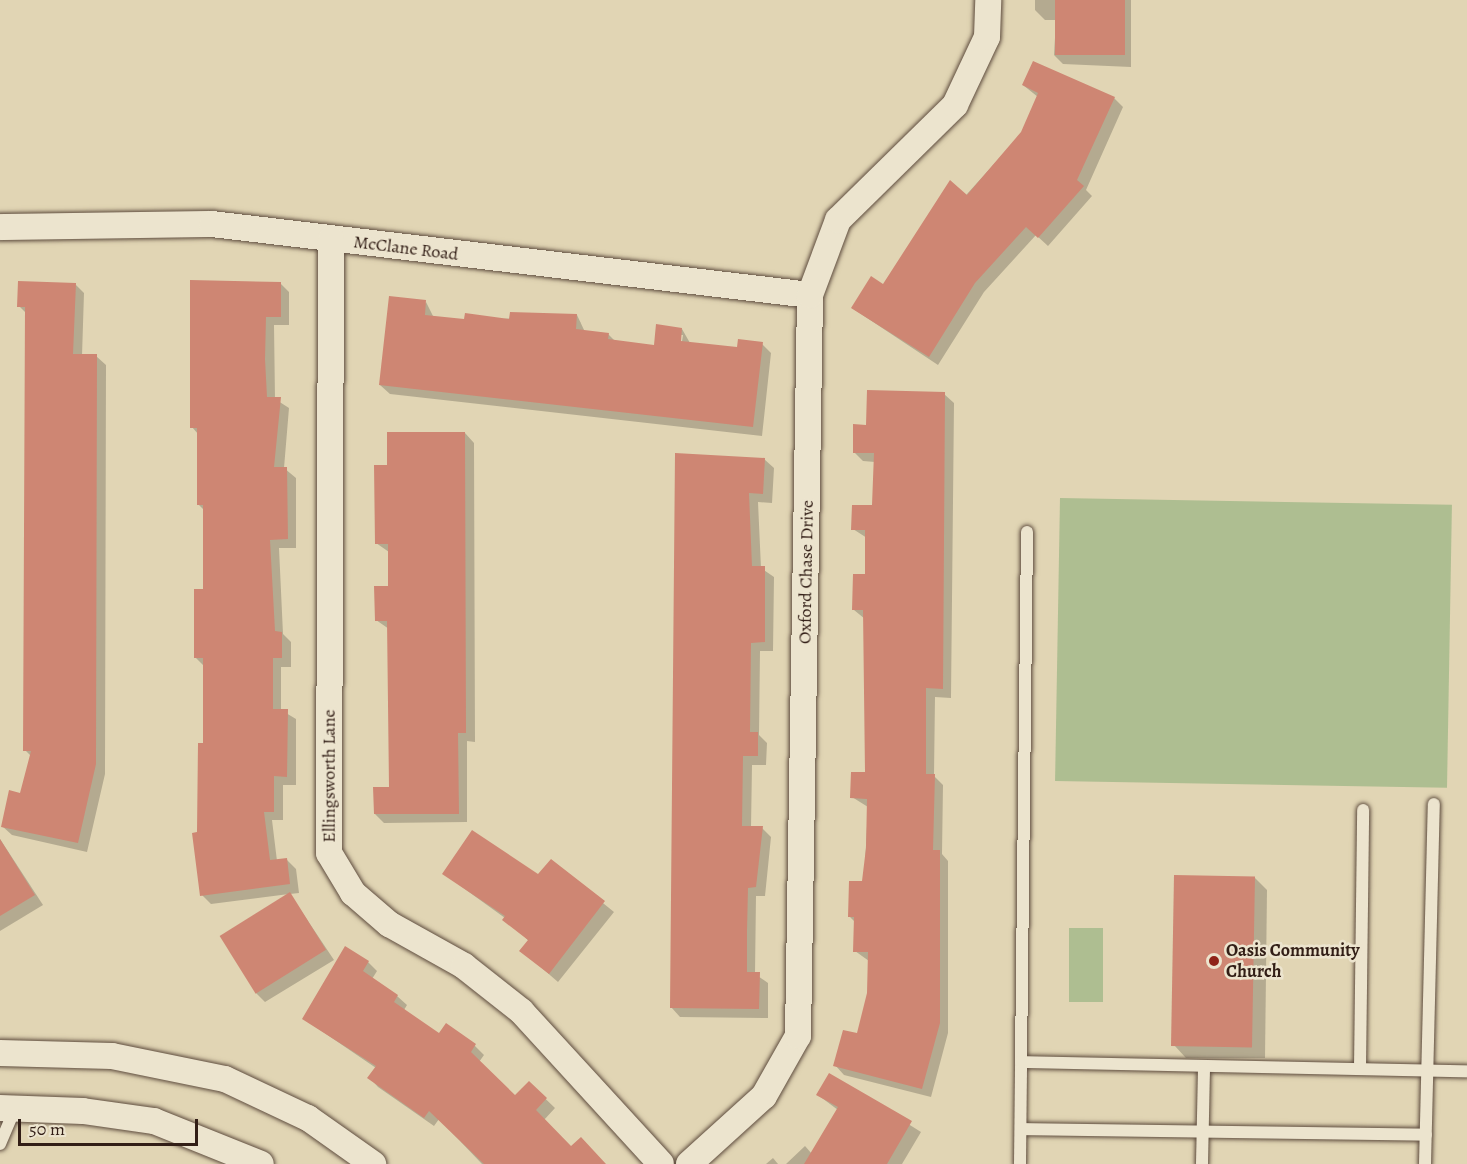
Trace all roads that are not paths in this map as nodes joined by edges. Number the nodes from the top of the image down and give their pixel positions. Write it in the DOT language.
graph roads {
  1 [pos="988,0"];
  2 [pos="0,227"];
  3 [pos="331,239"];
  4 [pos="810,295"];
  5 [pos="1028,532"];
  6 [pos="1434,804"];
  7 [pos="1363,810"];
  8 [pos="0,1053"];
  9 [pos="1021,1062"];
  10 [pos="1203,1066"];
  11 [pos="1360,1069"];
  12 [pos="1429,1070"];
  13 [pos="1467,1071"];
  14 [pos="7,1108"];
  15 [pos="1021,1129"];
  16 [pos="1203,1132"];
  17 [pos="1426,1135"];
  18 [pos="0,1144"];
  19 [pos="261,1164"];
  20 [pos="373,1164"];
  21 [pos="661,1164"];
  22 [pos="689,1164"];
  23 [pos="1020,1164"];
  24 [pos="1202,1164"];
  25 [pos="1425,1164"];
  1 -- 4 [label="street, Oxford Chase Drive"];
  2 -- 3 [label="street, McClane Road"];
  3 -- 4 [label="street, McClane Road"];
  3 -- 21 [label="street, Ellingsworth Lane"];
  4 -- 22 [label="street, Oxford Chase Drive"];
  5 -- 9 [label="lane"];
  6 -- 12 [label="lane"];
  7 -- 11 [label="lane"];
  8 -- 20 [label="street"];
  9 -- 10 [label="lane"];
  9 -- 15 [label="lane"];
  10 -- 11 [label="lane"];
  10 -- 16 [label="lane"];
  11 -- 12 [label="lane"];
  12 -- 13 [label="lane"];
  12 -- 17 [label="lane"];
  14 -- 18 [label="lane"];
  14 -- 19 [label="street"];
  15 -- 16 [label="lane"];
  15 -- 23 [label="lane"];
  16 -- 17 [label="lane"];
  16 -- 24 [label="lane"];
  17 -- 25 [label="lane"];
}
